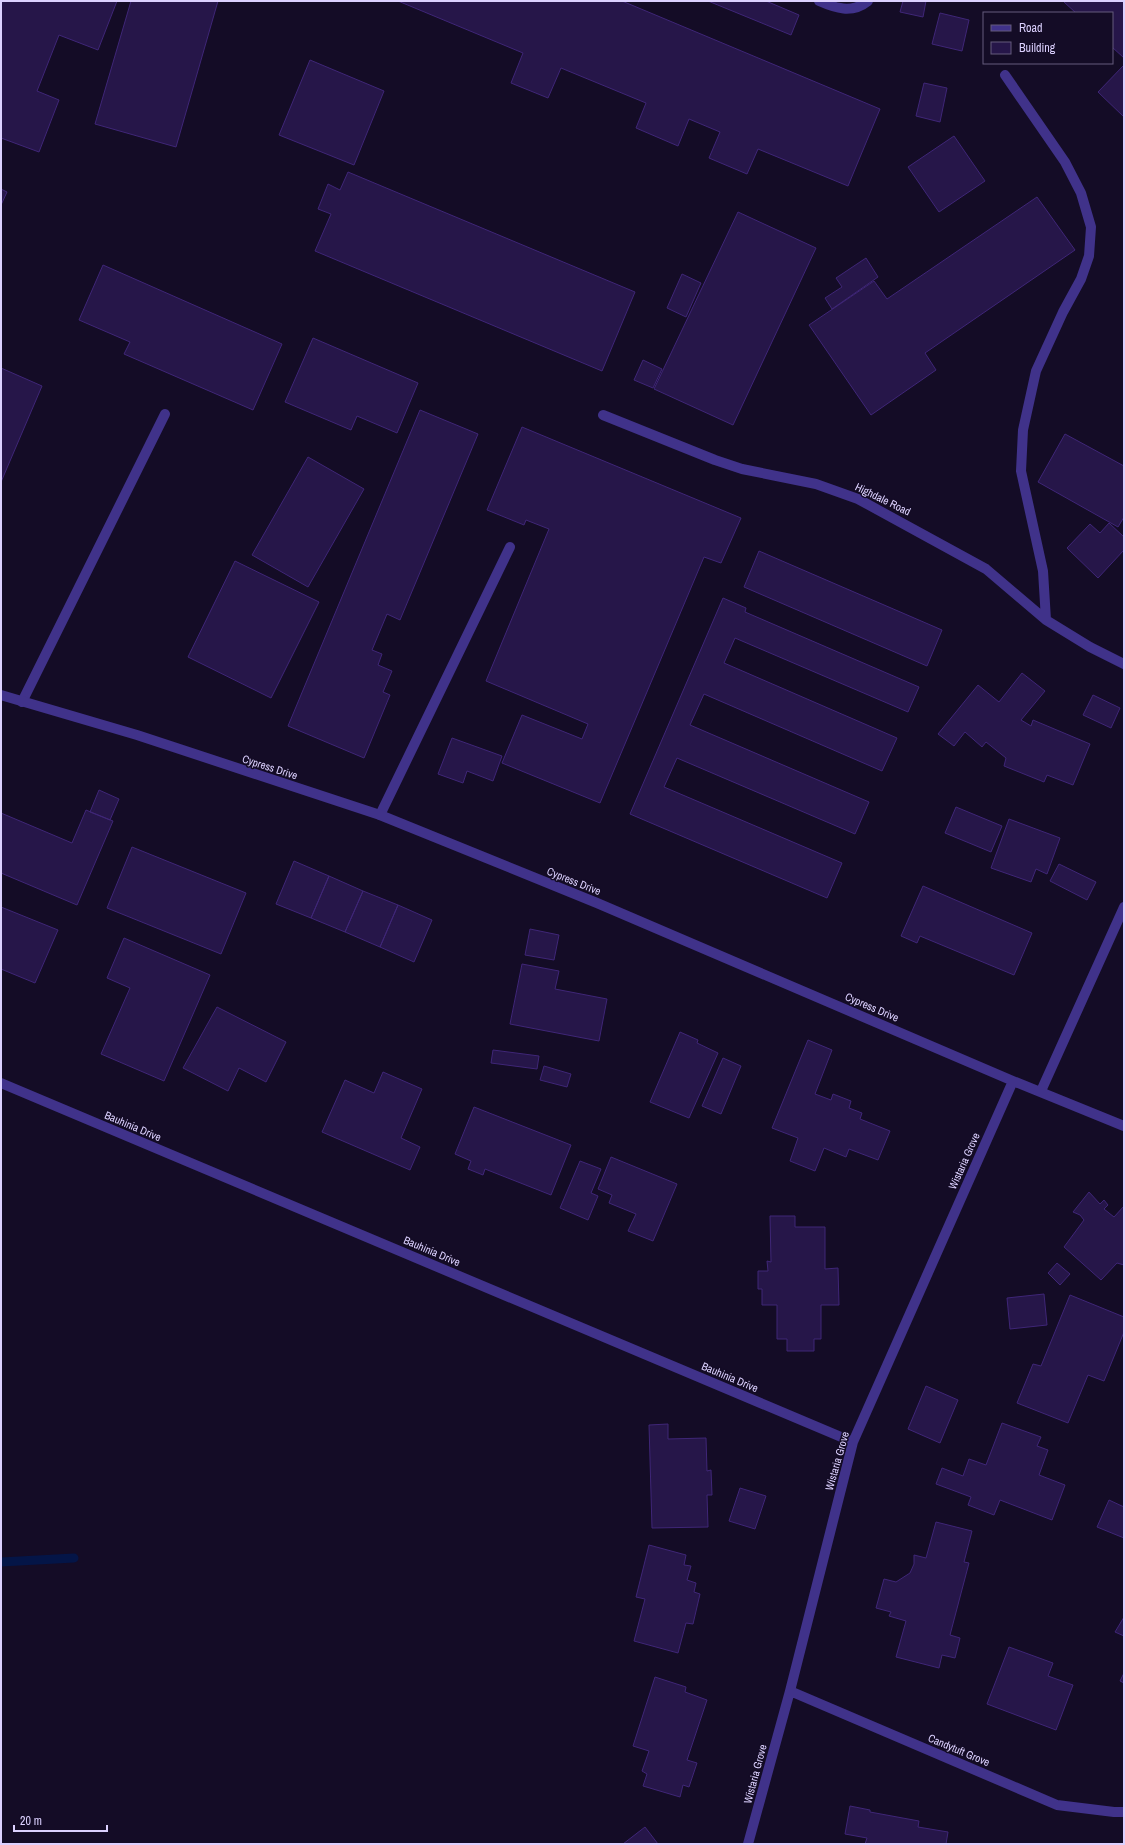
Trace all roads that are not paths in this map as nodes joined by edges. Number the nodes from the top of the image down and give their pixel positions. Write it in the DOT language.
graph roads {
  1 [pos="819,1"];
  2 [pos="868,1"];
  3 [pos="1004,75"];
  4 [pos="165,414"];
  5 [pos="603,415"];
  6 [pos="510,547"];
  7 [pos="1046,620"];
  8 [pos="1124,664"];
  9 [pos="1,695"];
  10 [pos="22,702"];
  11 [pos="380,815"];
  12 [pos="1124,907"];
  13 [pos="1013,1081"];
  14 [pos="1,1083"];
  15 [pos="1041,1091"];
  16 [pos="1124,1126"];
  17 [pos="853,1442"];
  18 [pos="790,1691"];
  19 [pos="1124,1812"];
  20 [pos="748,1844"];
  1 -- 2 [label="street"];
  3 -- 7 [label="street"];
  4 -- 10 [label="street"];
  5 -- 7 [label="street, Highdale Road"];
  6 -- 11 [label="street"];
  7 -- 8 [label="street, Highdale Road"];
  9 -- 10 [label="street, Cypress Drive"];
  10 -- 11 [label="street, Cypress Drive"];
  11 -- 13 [label="street, Cypress Drive"];
  12 -- 15 [label="street"];
  13 -- 15 [label="street, Cypress Drive"];
  13 -- 17 [label="street, Wistaria Grove"];
  14 -- 17 [label="street, Bauhinia Drive"];
  15 -- 16 [label="street, Cypress Drive"];
  17 -- 18 [label="street, Wistaria Grove"];
  18 -- 19 [label="street, Candytuft Grove"];
  18 -- 20 [label="street, Wistaria Grove"];
}
